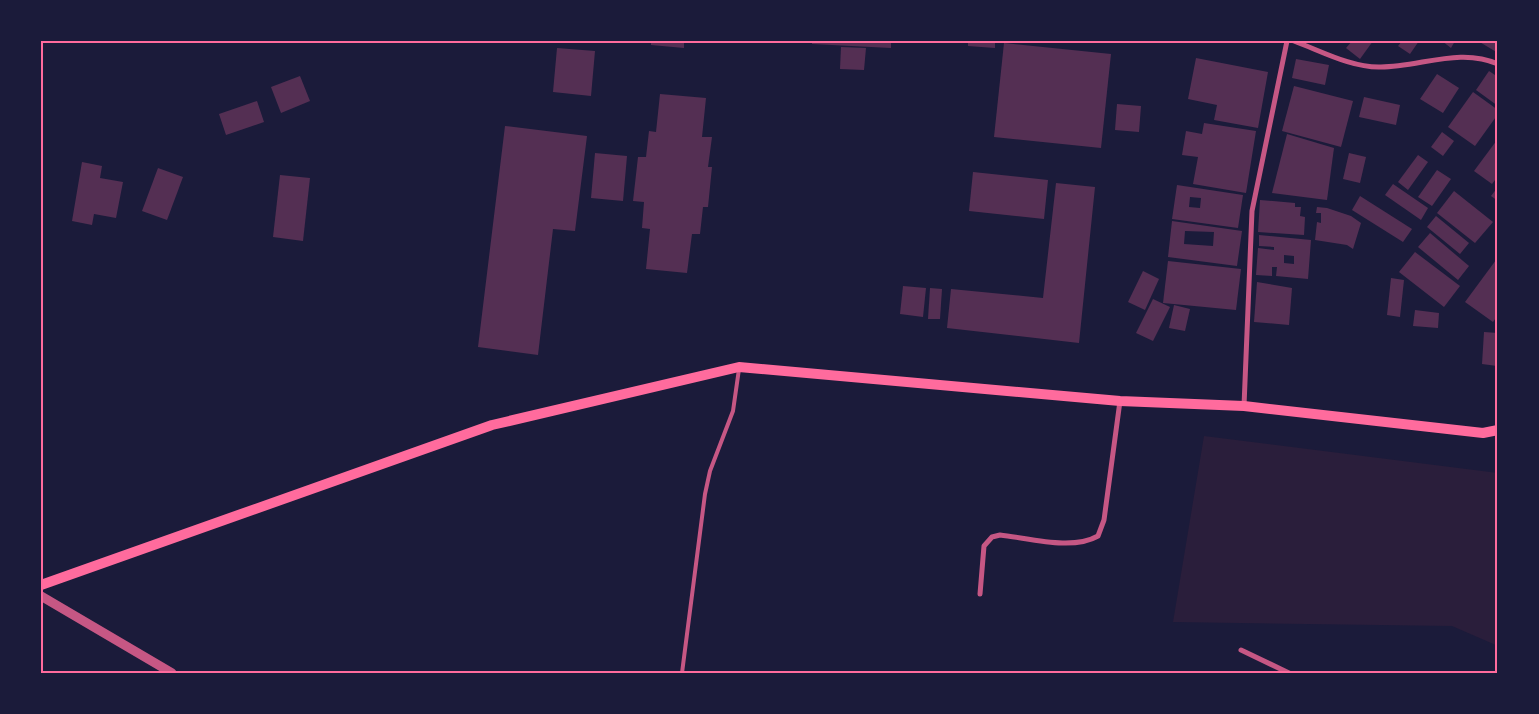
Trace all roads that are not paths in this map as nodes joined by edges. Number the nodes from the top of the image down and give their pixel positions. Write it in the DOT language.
graph roads {
  1 [pos="1287,41"];
  2 [pos="1294,41"];
  3 [pos="1498,64"];
  4 [pos="739,367"];
  5 [pos="1120,400"];
  6 [pos="1244,406"];
  7 [pos="1498,430"];
  8 [pos="41,585"];
  9 [pos="980,594"];
  10 [pos="41,596"];
  11 [pos="1241,650"];
  12 [pos="172,673"];
  13 [pos="682,673"];
  14 [pos="1289,673"];
  1 -- 6 [label="street"];
  2 -- 3 [label="street"];
  4 -- 5 [label="main road"];
  4 -- 8 [label="main road"];
  4 -- 13 [label="lane"];
  5 -- 6 [label="main road"];
  5 -- 9 [label="street"];
  6 -- 7 [label="main road"];
  10 -- 12 [label="street"];
  11 -- 14 [label="street"];
}
